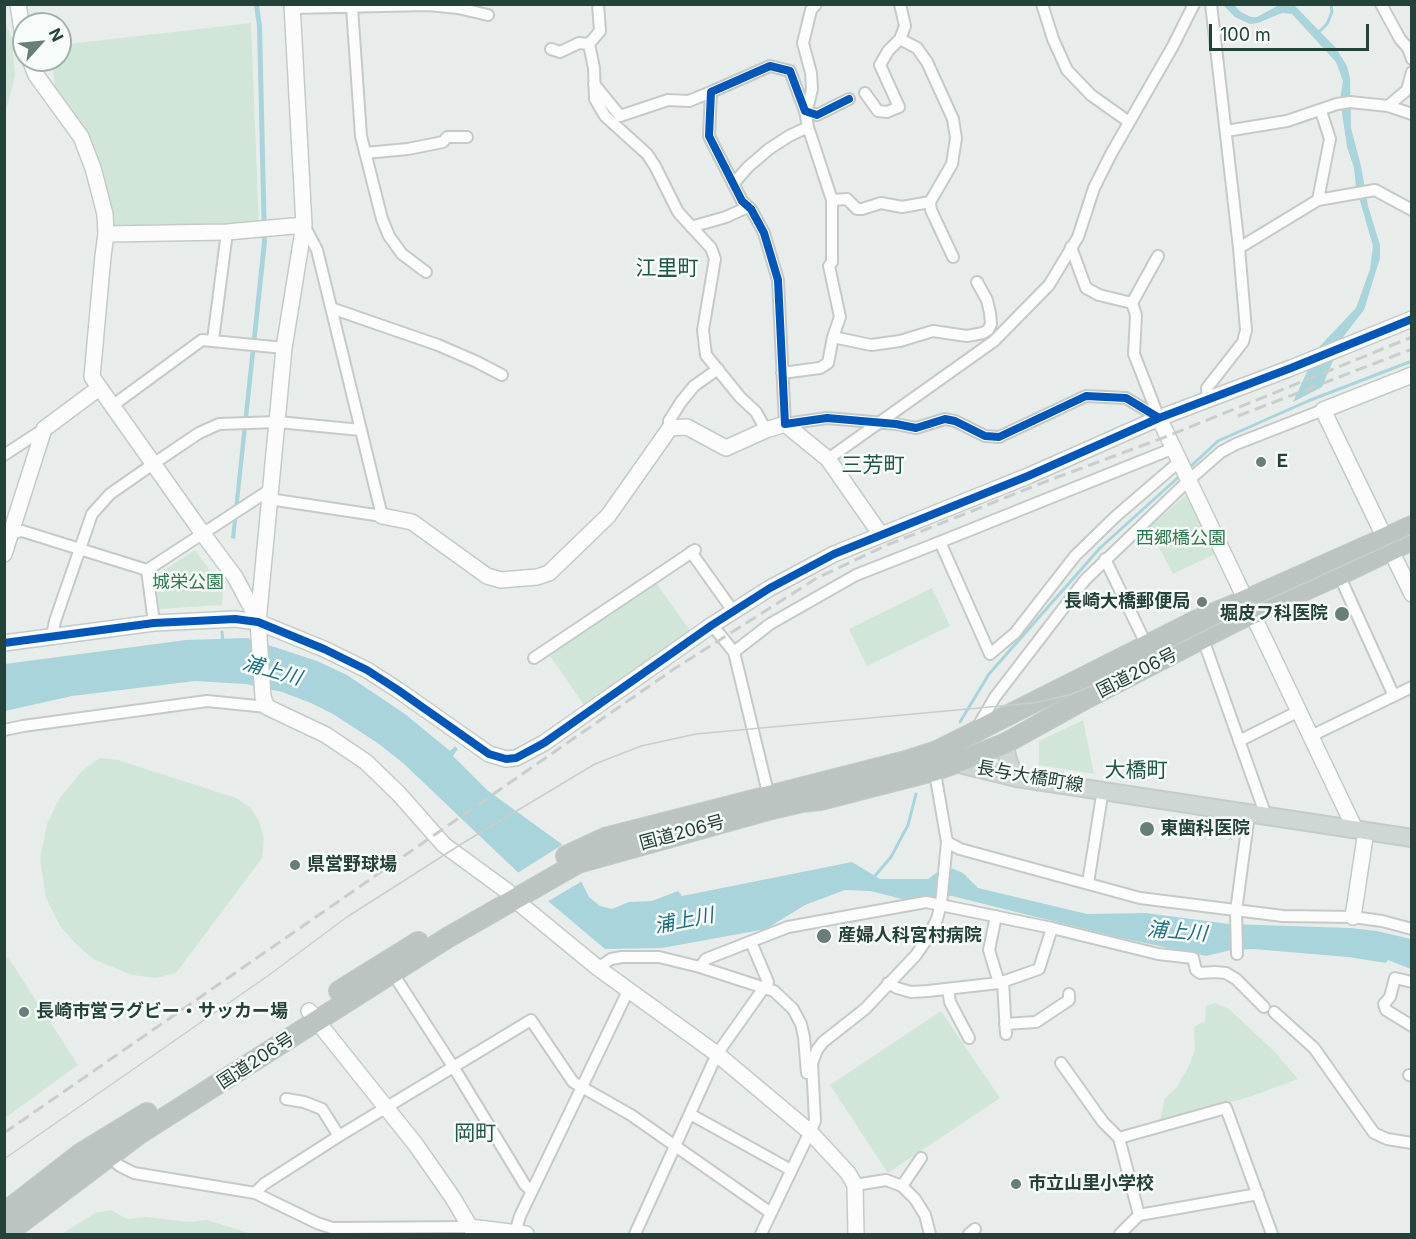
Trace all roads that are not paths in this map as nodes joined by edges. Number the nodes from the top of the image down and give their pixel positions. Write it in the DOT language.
graph roads {
  1 [pos="598,4"];
  2 [pos="816,4"];
  3 [pos="900,4"];
  4 [pos="1042,4"];
  5 [pos="1194,4"];
  6 [pos="1211,4"];
  7 [pos="1381,4"];
  8 [pos="292,6"];
  9 [pos="352,7"];
  10 [pos="488,15"];
  11 [pos="900,39"];
  12 [pos="589,44"];
  13 [pos="551,49"];
  14 [pos="1410,51"];
  15 [pos="35,72"];
  16 [pos="1412,72"];
  17 [pos="593,84"];
  18 [pos="711,92"];
  19 [pos="865,93"];
  20 [pos="849,99"];
  21 [pos="1388,106"];
  22 [pos="805,111"];
  23 [pos="1321,111"];
  24 [pos="1412,114"];
  25 [pos="1129,122"];
  26 [pos="808,127"];
  27 [pos="1226,130"];
  28 [pos="467,136"];
  29 [pos="365,153"];
  30 [pos="733,184"];
  31 [pos="832,200"];
  32 [pos="1318,200"];
  33 [pos="930,202"];
  34 [pos="748,207"];
  35 [pos="1412,210"];
  36 [pos="303,225"];
  37 [pos="692,227"];
  38 [pos="227,232"];
  39 [pos="106,234"];
  40 [pos="1071,248"];
  41 [pos="1239,248"];
  42 [pos="1158,256"];
  43 [pos="953,257"];
  44 [pos="426,272"];
  45 [pos="976,282"];
  46 [pos="1132,303"];
  47 [pos="331,308"];
  48 [pos="1412,319"];
  49 [pos="833,337"];
  50 [pos="213,340"];
  51 [pos="284,348"];
  52 [pos="718,369"];
  53 [pos="782,373"];
  54 [pos="502,375"];
  55 [pos="1412,375"];
  56 [pos="99,388"];
  57 [pos="1208,399"];
  58 [pos="112,406"];
  59 [pos="1323,410"];
  60 [pos="1159,417"];
  61 [pos="278,422"];
  62 [pos="877,423"];
  63 [pos="785,424"];
  64 [pos="670,428"];
  65 [pos="44,429"];
  66 [pos="361,430"];
  67 [pos="766,430"];
  68 [pos="4,455"];
  69 [pos="828,459"];
  70 [pos="153,464"];
  71 [pos="1183,466"];
  72 [pos="270,494"];
  73 [pos="382,516"];
  74 [pos="1412,526"];
  75 [pos="8,534"];
  76 [pos="203,534"];
  77 [pos="881,534"];
  78 [pos="1412,540"];
  79 [pos="940,542"];
  80 [pos="1387,544"];
  81 [pos="78,549"];
  82 [pos="4,554"];
  83 [pos="1105,559"];
  84 [pos="147,570"];
  85 [pos="1339,576"];
  86 [pos="1412,594"];
  87 [pos="1249,607"];
  88 [pos="733,611"];
  89 [pos="258,622"];
  90 [pos="154,623"];
  91 [pos="712,625"];
  92 [pos="52,635"];
  93 [pos="1203,639"];
  94 [pos="4,643"];
  95 [pos="1147,646"];
  96 [pos="734,652"];
  97 [pos="534,658"];
  98 [pos="1412,687"];
  99 [pos="1394,696"];
  100 [pos="265,702"];
  101 [pos="1299,711"];
  102 [pos="4,730"];
  103 [pos="974,733"];
  104 [pos="1311,736"];
  105 [pos="1239,741"];
  106 [pos="1004,744"];
  107 [pos="937,751"];
  108 [pos="953,764"];
  109 [pos="933,771"];
  110 [pos="1017,778"];
  111 [pos="1103,789"];
  112 [pos="770,802"];
  113 [pos="1257,815"];
  114 [pos="1361,830"];
  115 [pos="1412,838"];
  116 [pos="947,842"];
  117 [pos="1088,883"];
  118 [pos="518,890"];
  119 [pos="941,900"];
  120 [pos="1236,911"];
  121 [pos="996,916"];
  122 [pos="1353,917"];
  123 [pos="1052,928"];
  124 [pos="1412,929"];
  125 [pos="751,942"];
  126 [pos="1237,954"];
  127 [pos="389,967"];
  128 [pos="700,967"];
  129 [pos="598,968"];
  130 [pos="1001,982"];
  131 [pos="1412,982"];
  132 [pos="888,983"];
  133 [pos="763,988"];
  134 [pos="948,989"];
  135 [pos="628,991"];
  136 [pos="1069,994"];
  137 [pos="313,1017"];
  138 [pos="1412,1026"];
  139 [pos="969,1038"];
  140 [pos="717,1054"];
  141 [pos="1061,1063"];
  142 [pos="454,1068"];
  143 [pos="582,1088"];
  144 [pos="286,1099"];
  145 [pos="814,1102"];
  146 [pos="386,1108"];
  147 [pos="690,1114"];
  148 [pos="810,1132"];
  149 [pos="339,1137"];
  150 [pos="1119,1138"];
  151 [pos="1412,1143"];
  152 [pos="675,1145"];
  153 [pos="108,1156"];
  154 [pos="921,1158"];
  155 [pos="791,1170"];
  156 [pos="855,1185"];
  157 [pos="902,1186"];
  158 [pos="532,1191"];
  159 [pos="255,1193"];
  160 [pos="1258,1194"];
  161 [pos="4,1213"];
  162 [pos="771,1213"];
  163 [pos="1139,1215"];
  164 [pos="470,1227"];
  165 [pos="490,1232"];
  166 [pos="6,1234"];
  167 [pos="521,1234"];
  168 [pos="635,1234"];
  169 [pos="760,1234"];
  170 [pos="856,1234"];
  171 [pos="930,1234"];
  172 [pos="1120,1234"];
  173 [pos="1272,1234"];
  1 -- 12 [label="street"];
  2 -- 22 [label="street"];
  3 -- 11 [label="street"];
  4 -- 25 [label="street"];
  5 -- 25 [label="street"];
  6 -- 27 [label="street"];
  7 -- 14 [label="street"];
  8 -- 9 [label="street"];
  8 -- 36 [label="street"];
  9 -- 10 [label="street"];
  9 -- 29 [label="street"];
  11 -- 19 [label="street"];
  11 -- 33 [label="street"];
  12 -- 13 [label="street"];
  12 -- 17 [label="street"];
  15 -- 39 [label="street"];
  16 -- 21 [label="street"];
  17 -- 18 [label="street"];
  17 -- 37 [label="street"];
  18 -- 22 [label="street"];
  18 -- 30 [label="street"];
  20 -- 22 [label="street"];
  21 -- 23 [label="street"];
  21 -- 24 [label="street"];
  22 -- 26 [label="street"];
  23 -- 27 [label="street"];
  23 -- 32 [label="street"];
  25 -- 40 [label="street"];
  26 -- 30 [label="street"];
  26 -- 31 [label="street"];
  27 -- 41 [label="street"];
  28 -- 29 [label="street"];
  29 -- 44 [label="street"];
  30 -- 34 [label="street"];
  31 -- 33 [label="street"];
  31 -- 49 [label="street"];
  32 -- 35 [label="street"];
  32 -- 41 [label="street"];
  33 -- 43 [label="street"];
  34 -- 37 [label="street"];
  34 -- 53 [label="street"];
  36 -- 38 [label="street"];
  36 -- 47 [label="street"];
  36 -- 51 [label="street"];
  37 -- 52 [label="street"];
  38 -- 39 [label="street"];
  38 -- 50 [label="street"];
  39 -- 56 [label="street"];
  40 -- 46 [label="street"];
  40 -- 62 [label="street"];
  41 -- 57 [label="street"];
  42 -- 46 [label="street"];
  45 -- 49 [label="street"];
  46 -- 60 [label="street"];
  47 -- 54 [label="street"];
  47 -- 66 [label="street"];
  48 -- 57 [label="street"];
  49 -- 53 [label="street"];
  50 -- 51 [label="street"];
  50 -- 58 [label="street"];
  51 -- 61 [label="street"];
  52 -- 64 [label="street"];
  52 -- 67 [label="street"];
  53 -- 63 [label="street"];
  55 -- 59 [label="street"];
  56 -- 58 [label="street"];
  56 -- 65 [label="street"];
  57 -- 60 [label="street"];
  58 -- 70 [label="street"];
  59 -- 71 [label="street"];
  59 -- 80 [label="street"];
  60 -- 62 [label="street"];
  60 -- 71 [label="street"];
  60 -- 77 [label="street"];
  61 -- 66 [label="street"];
  61 -- 70 [label="street"];
  61 -- 72 [label="street"];
  62 -- 63 [label="street"];
  62 -- 69 [label="street"];
  63 -- 67 [label="street"];
  63 -- 69 [label="street"];
  64 -- 67 [label="street"];
  64 -- 73 [label="street"];
  65 -- 68 [label="street"];
  65 -- 75 [label="street"];
  66 -- 73 [label="street"];
  69 -- 77 [label="street"];
  70 -- 76 [label="street"];
  70 -- 81 [label="street"];
  71 -- 79 [label="street"];
  71 -- 79 [label="street"];
  71 -- 83 [label="street"];
  71 -- 87 [label="street"];
  72 -- 73 [label="street"];
  72 -- 76 [label="street"];
  72 -- 89 [label="street"];
  74 -- 80 [label="highway, 国道206号"];
  75 -- 81 [label="street"];
  75 -- 82 [label="street"];
  76 -- 84 [label="street"];
  76 -- 89 [label="street"];
  77 -- 88 [label="street"];
  78 -- 80 [label="highway, 国道206号"];
  79 -- 96 [label="street"];
  80 -- 85 [label="highway, 国道206号"];
  80 -- 86 [label="street"];
  80 -- 87 [label="highway, 国道206号"];
  81 -- 84 [label="street"];
  81 -- 92 [label="street"];
  83 -- 95 [label="street"];
  83 -- 103 [label="street"];
  84 -- 90 [label="street"];
  85 -- 87 [label="highway, 国道206号"];
  85 -- 99 [label="street"];
  87 -- 93 [label="highway, 国道206号"];
  87 -- 95 [label="highway, 国道206号"];
  87 -- 101 [label="street"];
  88 -- 91 [label="street"];
  88 -- 97 [label="street"];
  89 -- 90 [label="street"];
  89 -- 91 [label="street"];
  89 -- 100 [label="street"];
  90 -- 92 [label="street"];
  91 -- 96 [label="street"];
  92 -- 94 [label="street"];
  93 -- 105 [label="street"];
  93 -- 106 [label="highway, 国道206号"];
  95 -- 103 [label="highway, 国道206号"];
  96 -- 112 [label="street"];
  98 -- 99 [label="street"];
  99 -- 104 [label="street"];
  100 -- 102 [label="street"];
  100 -- 118 [label="street"];
  101 -- 104 [label="street"];
  101 -- 105 [label="street"];
  103 -- 107 [label="highway, 国道206号"];
  104 -- 114 [label="street"];
  105 -- 113 [label="street"];
  106 -- 108 [label="highway, 国道206号"];
  106 -- 110 [label="main road"];
  107 -- 108 [label="main road, 長与大橋町線"];
  107 -- 109 [label="street"];
  107 -- 112 [label="highway, 国道206号"];
  108 -- 109 [label="highway, 国道206号"];
  108 -- 110 [label="main road, 長与大橋町線"];
  109 -- 112 [label="highway, 国道206号"];
  109 -- 116 [label="street"];
  110 -- 111 [label="main road, 長与大橋町線"];
  111 -- 113 [label="main road, 長与大橋町線"];
  111 -- 117 [label="street"];
  112 -- 118 [label="highway, 国道206号"];
  113 -- 114 [label="main road, 長与大橋町線"];
  113 -- 120 [label="street"];
  114 -- 115 [label="main road, 長与大橋町線"];
  114 -- 122 [label="street"];
  116 -- 117 [label="street"];
  116 -- 119 [label="street"];
  117 -- 120 [label="street"];
  118 -- 127 [label="highway, 国道206号"];
  118 -- 129 [label="street"];
  119 -- 121 [label="street"];
  119 -- 125 [label="street"];
  119 -- 132 [label="street"];
  120 -- 122 [label="street"];
  120 -- 126 [label="street"];
  121 -- 123 [label="street"];
  121 -- 130 [label="street"];
  122 -- 124 [label="street"];
  123 -- 130 [label="street"];
  123 -- 151 [label="street"];
  125 -- 128 [label="street"];
  125 -- 133 [label="street"];
  127 -- 137 [label="highway, 国道206号"];
  127 -- 142 [label="street"];
  128 -- 129 [label="street"];
  128 -- 133 [label="street"];
  129 -- 135 [label="street"];
  130 -- 134 [label="street"];
  130 -- 136 [label="street"];
  131 -- 138 [label="street"];
  132 -- 134 [label="street"];
  132 -- 145 [label="street"];
  133 -- 140 [label="street"];
  133 -- 145 [label="street"];
  134 -- 139 [label="street"];
  135 -- 140 [label="street"];
  135 -- 143 [label="street"];
  137 -- 146 [label="street"];
  137 -- 153 [label="highway, 国道206号"];
  137 -- 161 [label="highway, 国道206号"];
  140 -- 147 [label="street"];
  140 -- 148 [label="street"];
  141 -- 150 [label="street"];
  142 -- 143 [label="street"];
  142 -- 146 [label="street"];
  142 -- 158 [label="street"];
  143 -- 152 [label="street"];
  143 -- 158 [label="street"];
  144 -- 149 [label="street"];
  145 -- 148 [label="street"];
  146 -- 149 [label="street"];
  146 -- 164 [label="street"];
  147 -- 152 [label="street"];
  147 -- 155 [label="street"];
  148 -- 155 [label="street"];
  148 -- 156 [label="street"];
  149 -- 159 [label="street"];
  150 -- 160 [label="street"];
  150 -- 163 [label="street"];
  152 -- 162 [label="street"];
  152 -- 168 [label="street"];
  153 -- 159 [label="street"];
  153 -- 166 [label="highway, 国道206号"];
  154 -- 157 [label="street"];
  155 -- 162 [label="street"];
  156 -- 157 [label="street"];
  156 -- 170 [label="street"];
  157 -- 171 [label="street"];
  158 -- 167 [label="street"];
  159 -- 164 [label="street"];
  160 -- 163 [label="street"];
  160 -- 173 [label="street"];
  162 -- 169 [label="street"];
  163 -- 172 [label="street"];
  164 -- 165 [label="street"];
  165 -- 167 [label="street"];
}
